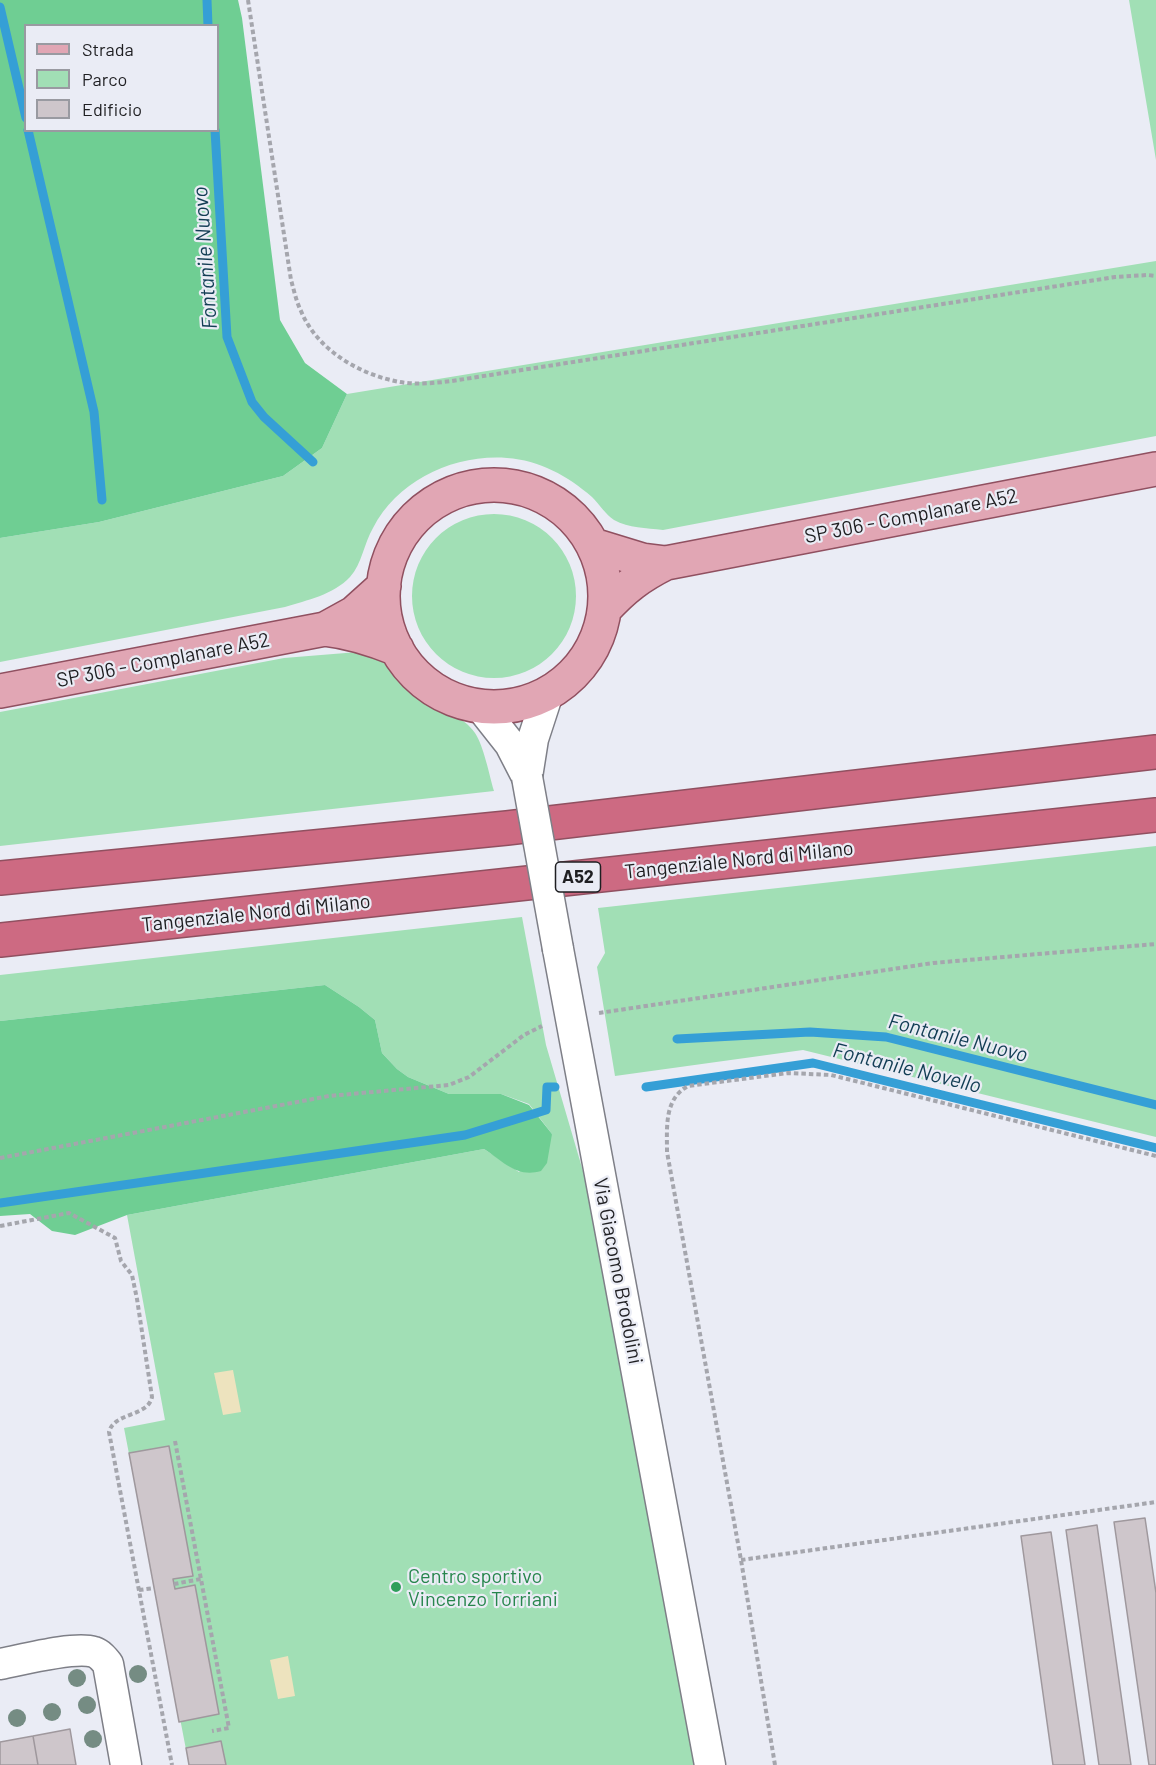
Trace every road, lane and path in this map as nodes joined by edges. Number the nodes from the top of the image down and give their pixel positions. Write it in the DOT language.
graph roads {
  1 [pos="248,0"];
  2 [pos="1156,276"];
  3 [pos="1156,469"];
  4 [pos="593,545"];
  5 [pos="666,563"];
  6 [pos="384,585"];
  7 [pos="604,610"];
  8 [pos="325,629"];
  9 [pos="397,649"];
  10 [pos="0,691"];
  11 [pos="548,693"];
  12 [pos="480,706"];
  13 [pos="1156,752"];
  14 [pos="528,777"];
  15 [pos="1156,814"];
  16 [pos="0,878"];
  17 [pos="0,940"];
  18 [pos="1156,944"];
  19 [pos="590,1014"];
  20 [pos="543,1026"];
  21 [pos="1156,1156"];
  22 [pos="0,1158"];
  23 [pos="0,1226"];
  24 [pos="175,1441"];
  25 [pos="1156,1502"];
  26 [pos="741,1560"];
  27 [pos="201,1579"];
  28 [pos="174,1584"];
  29 [pos="154,1588"];
  30 [pos="139,1590"];
  31 [pos="0,1665"];
  32 [pos="212,1731"];
  33 [pos="126,1765"];
  34 [pos="172,1765"];
  35 [pos="710,1765"];
  36 [pos="775,1765"];
  1 -- 2 [label="path"];
  3 -- 5 [label="main road, SP 306 - Complanare A52"];
  4 -- 5 [label="main road"];
  4 -- 6 [label="main road"];
  4 -- 7 [label="main road"];
  5 -- 7 [label="main road"];
  6 -- 8 [label="main road"];
  6 -- 9 [label="main road"];
  7 -- 11 [label="main road"];
  8 -- 9 [label="main road"];
  8 -- 10 [label="main road, SP 306 - Complanare A52"];
  9 -- 12 [label="main road"];
  11 -- 12 [label="main road"];
  11 -- 14 [label="street, Via Giacomo Brodolini"];
  12 -- 14 [label="street, Via Giacomo Brodolini"];
  13 -- 16 [label="highway"];
  14 -- 35 [label="street, Via Giacomo Brodolini, bridge"];
  15 -- 17 [label="highway, Tangenziale Nord di Milano / A52"];
  18 -- 19 [label="path"];
  20 -- 22 [label="path"];
  21 -- 26 [label="path"];
  23 -- 30 [label="path"];
  24 -- 27 [label="path"];
  25 -- 26 [label="path"];
  26 -- 36 [label="path"];
  27 -- 28 [label="path"];
  27 -- 32 [label="path"];
  29 -- 30 [label="path"];
  30 -- 34 [label="path"];
  31 -- 33 [label="street"];
}
